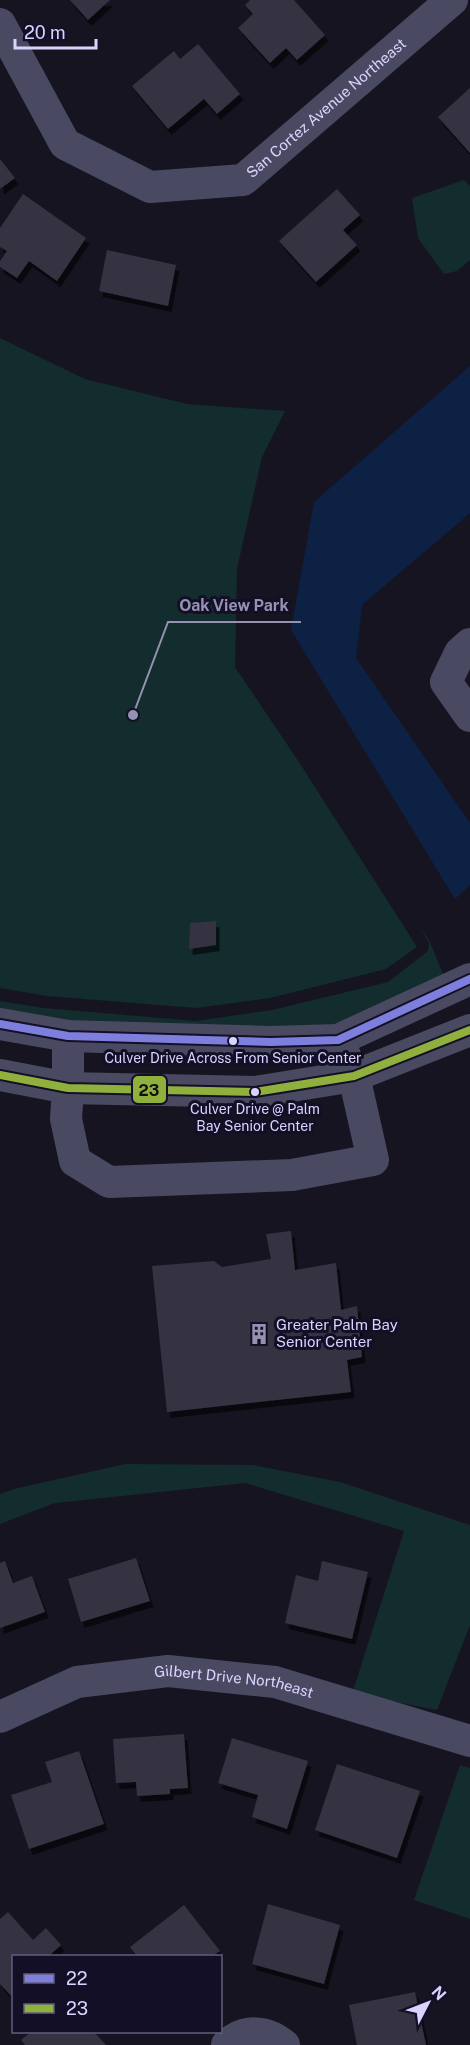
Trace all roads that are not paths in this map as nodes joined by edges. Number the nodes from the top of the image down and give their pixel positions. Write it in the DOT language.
graph roads {
  1 [pos="452,0"];
  2 [pos="0,24"];
  3 [pos="470,644"];
  4 [pos="470,716"];
  5 [pos="470,979"];
  6 [pos="0,1024"];
  7 [pos="470,1030"];
  8 [pos="68,1036"];
  9 [pos="338,1040"];
  10 [pos="0,1075"];
  11 [pos="354,1076"];
  12 [pos="68,1088"];
  13 [pos="0,1717"];
  14 [pos="470,1741"];
  15 [pos="227,2045"];
  16 [pos="284,2045"];
  1 -- 2 [label="street, San Cortez Avenue Northeast"];
  3 -- 4 [label="street"];
  5 -- 9 [label="street"];
  6 -- 8 [label="street"];
  7 -- 11 [label="street"];
  8 -- 9 [label="street"];
  8 -- 12 [label="street"];
  9 -- 11 [label="street"];
  10 -- 12 [label="street"];
  11 -- 12 [label="street"];
  11 -- 12 [label="street"];
  13 -- 14 [label="street, Gilbert Drive Northeast"];
  15 -- 16 [label="street"];
}
